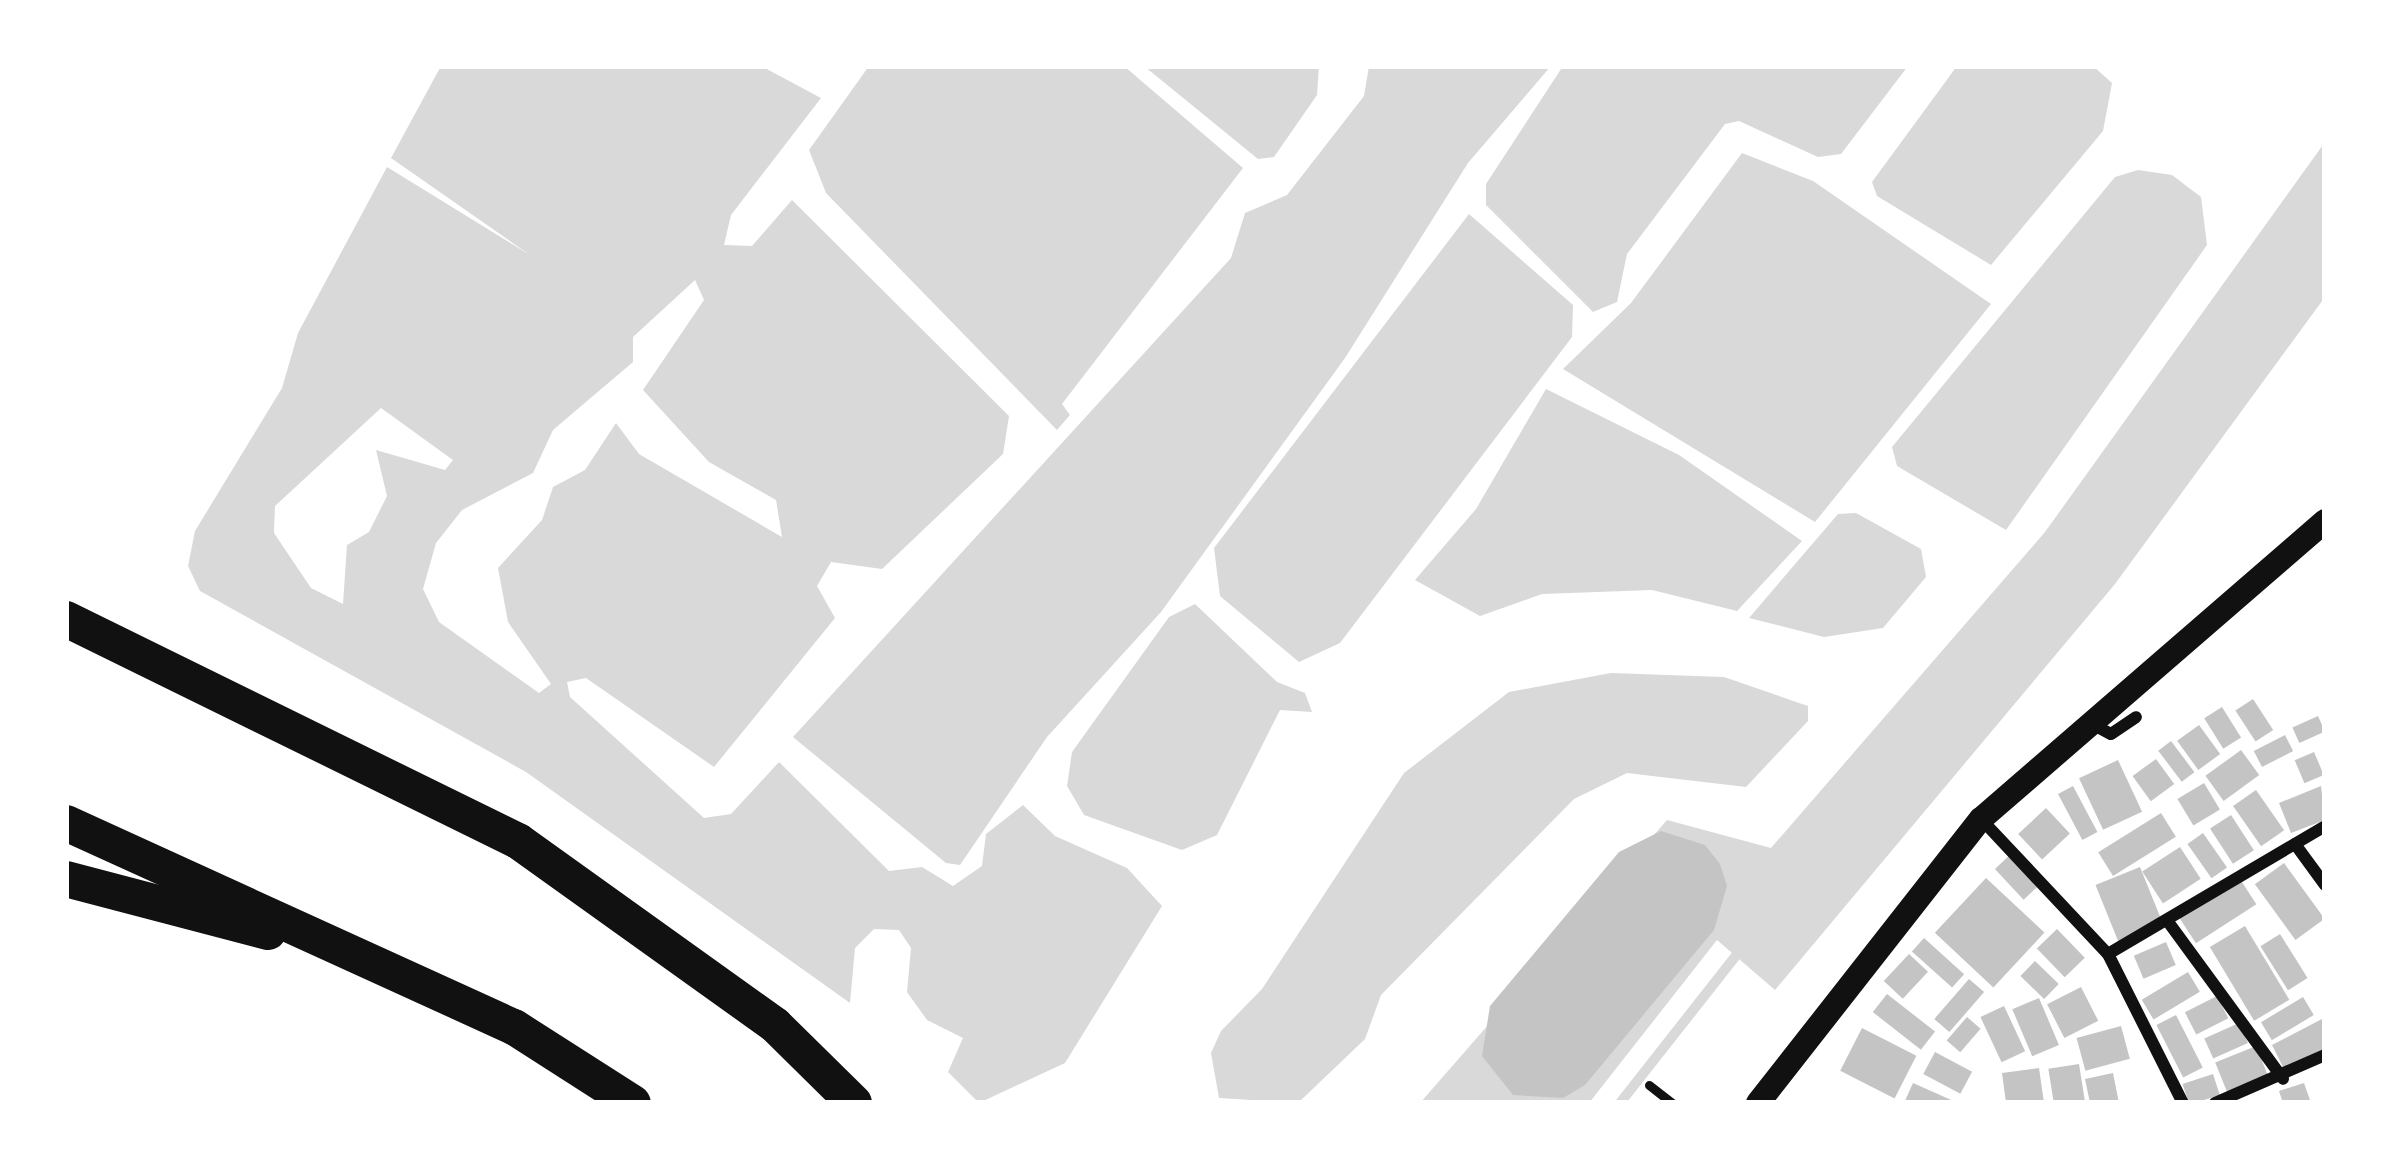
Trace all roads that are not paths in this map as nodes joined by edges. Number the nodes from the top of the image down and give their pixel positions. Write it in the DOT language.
graph roads {
  1 [pos="2325,521"];
  2 [pos="66,620"];
  3 [pos="2136,717"];
  4 [pos="2086,721"];
  5 [pos="1981,819"];
  6 [pos="66,823"];
  7 [pos="2325,826"];
  8 [pos="2295,844"];
  9 [pos="66,879"];
  10 [pos="2325,885"];
  11 [pos="2169,923"];
  12 [pos="2108,954"];
  13 [pos="420,982"];
  14 [pos="2325,1055"];
  15 [pos="1793,1060"];
  16 [pos="2283,1079"];
  17 [pos="1648,1085"];
  18 [pos="633,1103"];
  19 [pos="854,1103"];
  20 [pos="1672,1103"];
  21 [pos="1758,1103"];
  22 [pos="1783,1103"];
  23 [pos="2183,1103"];
  24 [pos="2215,1103"];
  1 -- 4 [label="main road"];
  2 -- 19 [label="highway"];
  3 -- 4 [label="street"];
  4 -- 5 [label="main road"];
  5 -- 12 [label="street"];
  5 -- 15 [label="main road"];
  6 -- 13 [label="highway"];
  7 -- 8 [label="street"];
  8 -- 10 [label="street"];
  8 -- 11 [label="street"];
  9 -- 13 [label="highway"];
  11 -- 12 [label="street"];
  11 -- 16 [label="street"];
  12 -- 23 [label="street"];
  13 -- 18 [label="highway"];
  14 -- 16 [label="street"];
  15 -- 21 [label="main road"];
  15 -- 22 [label="main road"];
  16 -- 24 [label="street"];
  17 -- 20 [label="lane"];
}
